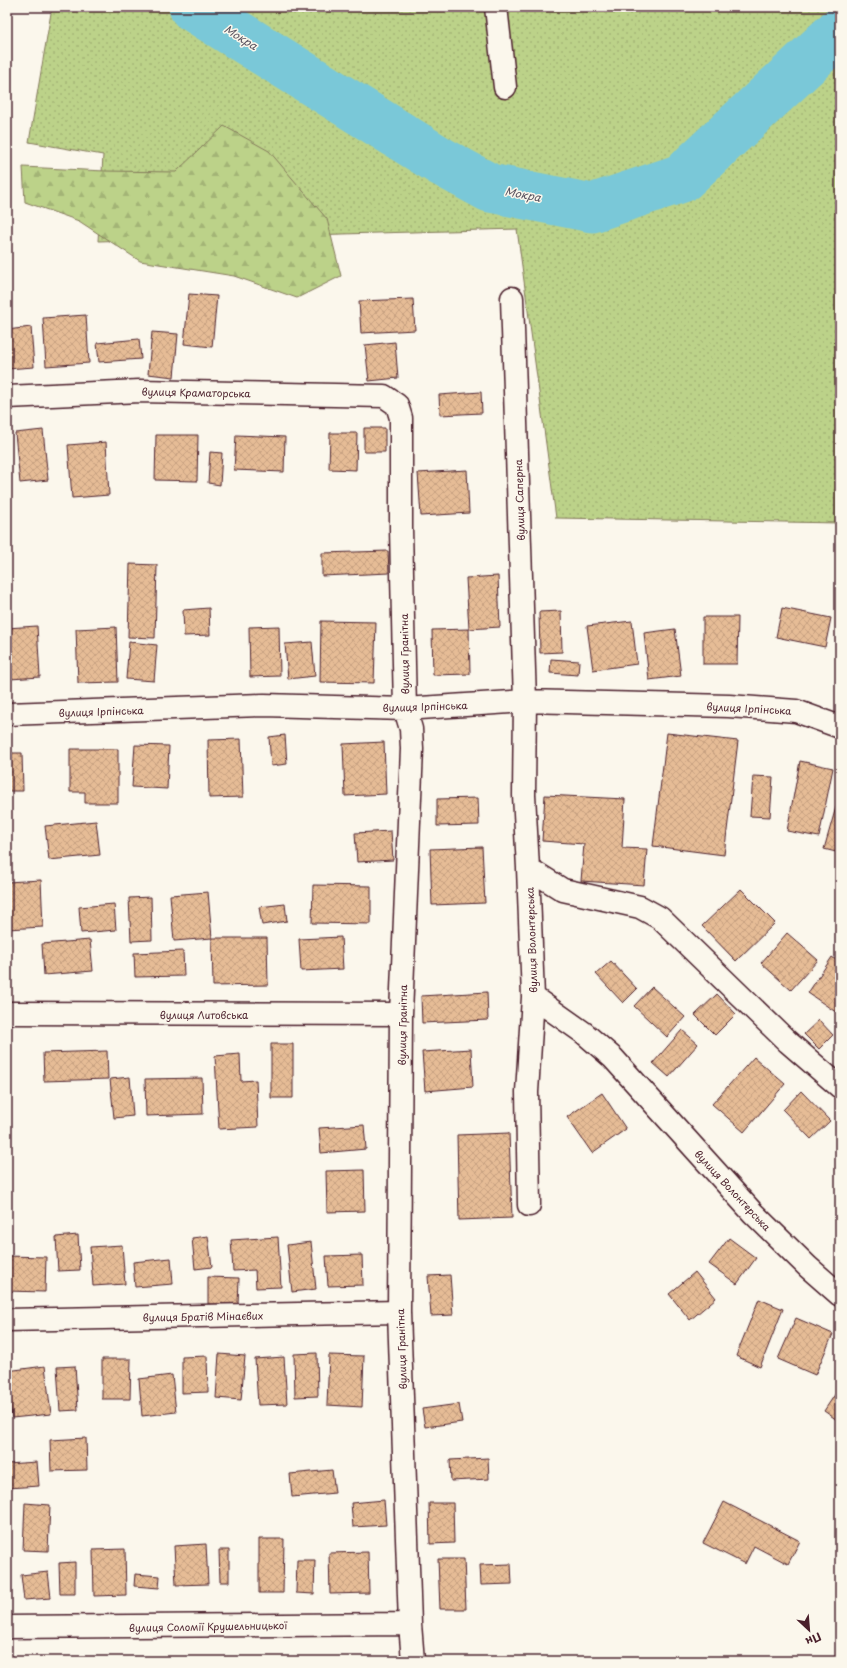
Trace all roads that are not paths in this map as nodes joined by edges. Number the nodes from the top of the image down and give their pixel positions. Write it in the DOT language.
graph roads {
  1 [pos="496,7"];
  2 [pos="505,87"];
  3 [pos="512,298"];
  4 [pos="384,396"];
  5 [pos="7,397"];
  6 [pos="525,701"];
  7 [pos="405,709"];
  8 [pos="7,714"];
  9 [pos="840,727"];
  10 [pos="528,868"];
  11 [pos="533,997"];
  12 [pos="7,1013"];
  13 [pos="401,1014"];
  14 [pos="840,1087"];
  15 [pos="529,1205"];
  16 [pos="840,1295"];
  17 [pos="400,1312"];
  18 [pos="7,1320"];
  19 [pos="410,1624"];
  20 [pos="7,1628"];
  21 [pos="413,1661"];
  1 -- 2 [label="street"];
  3 -- 6 [label="street, вулиця Саперна"];
  4 -- 5 [label="street, вулиця Краматорська"];
  4 -- 7 [label="street, вулиця Гранітна"];
  6 -- 7 [label="street, вулиця Ірпінська"];
  6 -- 9 [label="street, вулиця Ірпінська"];
  6 -- 10 [label="street, вулиця Саперна"];
  7 -- 8 [label="street, вулиця Ірпінська"];
  7 -- 13 [label="street, вулиця Гранітна"];
  10 -- 11 [label="street, вулиця Волонтерська"];
  10 -- 14 [label="street, вулиця Волонтерська"];
  11 -- 15 [label="street"];
  11 -- 16 [label="street, вулиця Волонтерська"];
  12 -- 13 [label="street, вулиця Литовська"];
  13 -- 17 [label="street, вулиця Гранітна"];
  17 -- 18 [label="street, вулиця Братів Мінаєвих"];
  17 -- 19 [label="street, вулиця Гранітна"];
  19 -- 20 [label="street, вулиця Соломії Крушельницької"];
  19 -- 21 [label="street, вулиця Гранітна"];
}
